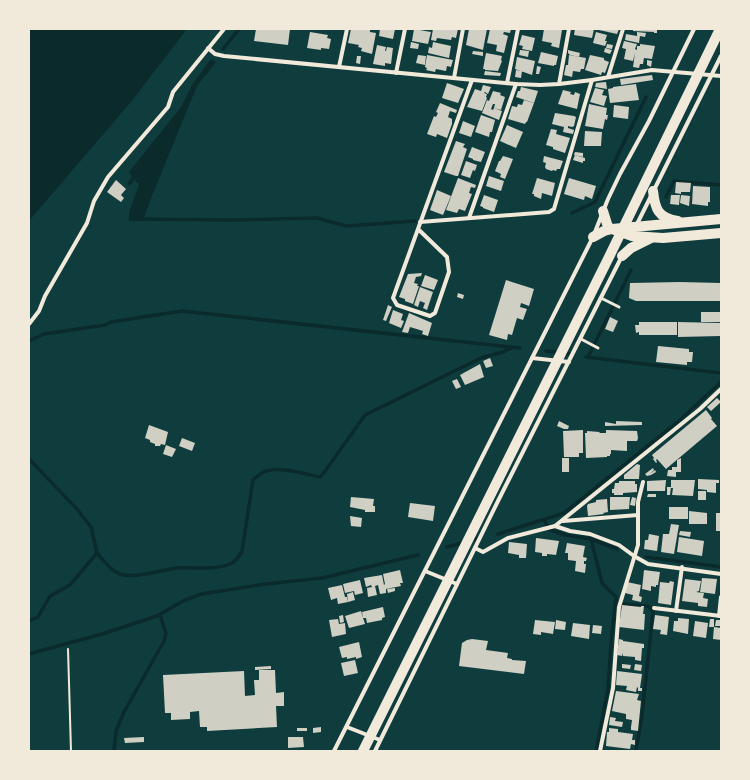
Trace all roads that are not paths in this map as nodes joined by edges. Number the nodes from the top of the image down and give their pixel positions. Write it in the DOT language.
graph roads {
  1 [pos="224,29"];
  2 [pos="347,29"];
  3 [pos="405,29"];
  4 [pos="463,29"];
  5 [pos="518,29"];
  6 [pos="569,29"];
  7 [pos="623,29"];
  8 [pos="694,29"];
  9 [pos="720,29"];
  10 [pos="208,48"];
  11 [pos="721,56"];
  12 [pos="339,67"];
  13 [pos="673,72"];
  14 [pos="396,73"];
  15 [pos="712,75"];
  16 [pos="721,76"];
  17 [pos="608,77"];
  18 [pos="454,78"];
  19 [pos="472,80"];
  20 [pos="592,80"];
  21 [pos="507,83"];
  22 [pos="516,84"];
  23 [pos="559,84"];
  24 [pos="653,191"];
  25 [pos="603,211"];
  26 [pos="469,218"];
  27 [pos="721,219"];
  28 [pos="420,222"];
  29 [pos="684,222"];
  30 [pos="418,229"];
  31 [pos="612,230"];
  32 [pos="634,232"];
  33 [pos="721,233"];
  34 [pos="593,237"];
  35 [pos="653,238"];
  36 [pos="622,256"];
  37 [pos="601,298"];
  38 [pos="616,306"];
  39 [pos="29,324"];
  40 [pos="581,339"];
  41 [pos="595,346"];
  42 [pos="532,358"];
  43 [pos="569,362"];
  44 [pos="721,389"];
  45 [pos="643,482"];
  46 [pos="638,515"];
  47 [pos="562,521"];
  48 [pos="551,527"];
  49 [pos="475,548"];
  50 [pos="634,556"];
  51 [pos="682,567"];
  52 [pos="425,571"];
  53 [pos="721,574"];
  54 [pos="457,584"];
  55 [pos="721,597"];
  56 [pos="654,608"];
  57 [pos="676,611"];
  58 [pos="720,616"];
  59 [pos="347,727"];
  60 [pos="380,740"];
  61 [pos="334,751"];
  62 [pos="364,751"];
  63 [pos="375,751"];
  64 [pos="600,751"];
  1 -- 10 [label="street"];
  2 -- 12 [label="street"];
  3 -- 14 [label="street"];
  4 -- 18 [label="street"];
  5 -- 21 [label="street"];
  6 -- 23 [label="street"];
  7 -- 17 [label="street"];
  8 -- 13 [label="street"];
  9 -- 62 [label="main road"];
  10 -- 12 [label="street"];
  10 -- 39 [label="street"];
  11 -- 15 [label="street"];
  12 -- 14 [label="street"];
  13 -- 15 [label="street"];
  13 -- 17 [label="street"];
  13 -- 25 [label="street"];
  14 -- 18 [label="street"];
  15 -- 16 [label="street"];
  15 -- 24 [label="street"];
  17 -- 20 [label="street"];
  18 -- 19 [label="street"];
  19 -- 21 [label="street"];
  19 -- 28 [label="street"];
  20 -- 23 [label="street"];
  20 -- 26 [label="street"];
  21 -- 22 [label="street"];
  22 -- 23 [label="street"];
  22 -- 26 [label="street"];
  24 -- 29 [label="main road"];
  24 -- 32 [label="street"];
  25 -- 31 [label="main road"];
  25 -- 34 [label="street"];
  26 -- 28 [label="street"];
  27 -- 29 [label="main road"];
  28 -- 30 [label="street"];
  29 -- 32 [label="main road"];
  30 -- 30 [label="street"];
  31 -- 32 [label="main road"];
  31 -- 34 [label="main road"];
  32 -- 35 [label="main road"];
  32 -- 36 [label="street"];
  33 -- 35 [label="main road"];
  34 -- 42 [label="street"];
  35 -- 36 [label="main road"];
  36 -- 37 [label="street"];
  37 -- 38 [label="lane"];
  37 -- 40 [label="street"];
  40 -- 41 [label="lane"];
  40 -- 43 [label="street"];
  42 -- 43 [label="street"];
  42 -- 52 [label="street"];
  43 -- 49 [label="street"];
  44 -- 47 [label="street"];
  45 -- 46 [label="street"];
  46 -- 47 [label="street"];
  46 -- 50 [label="street"];
  47 -- 48 [label="street"];
  48 -- 49 [label="street"];
  48 -- 50 [label="street"];
  49 -- 54 [label="street"];
  50 -- 51 [label="street"];
  50 -- 64 [label="street"];
  51 -- 53 [label="street"];
  51 -- 57 [label="street"];
  52 -- 54 [label="street"];
  52 -- 59 [label="street"];
  54 -- 60 [label="street"];
  55 -- 58 [label="street"];
  56 -- 57 [label="street"];
  57 -- 58 [label="street"];
  59 -- 60 [label="street"];
  59 -- 61 [label="street"];
  60 -- 63 [label="street"];
}
